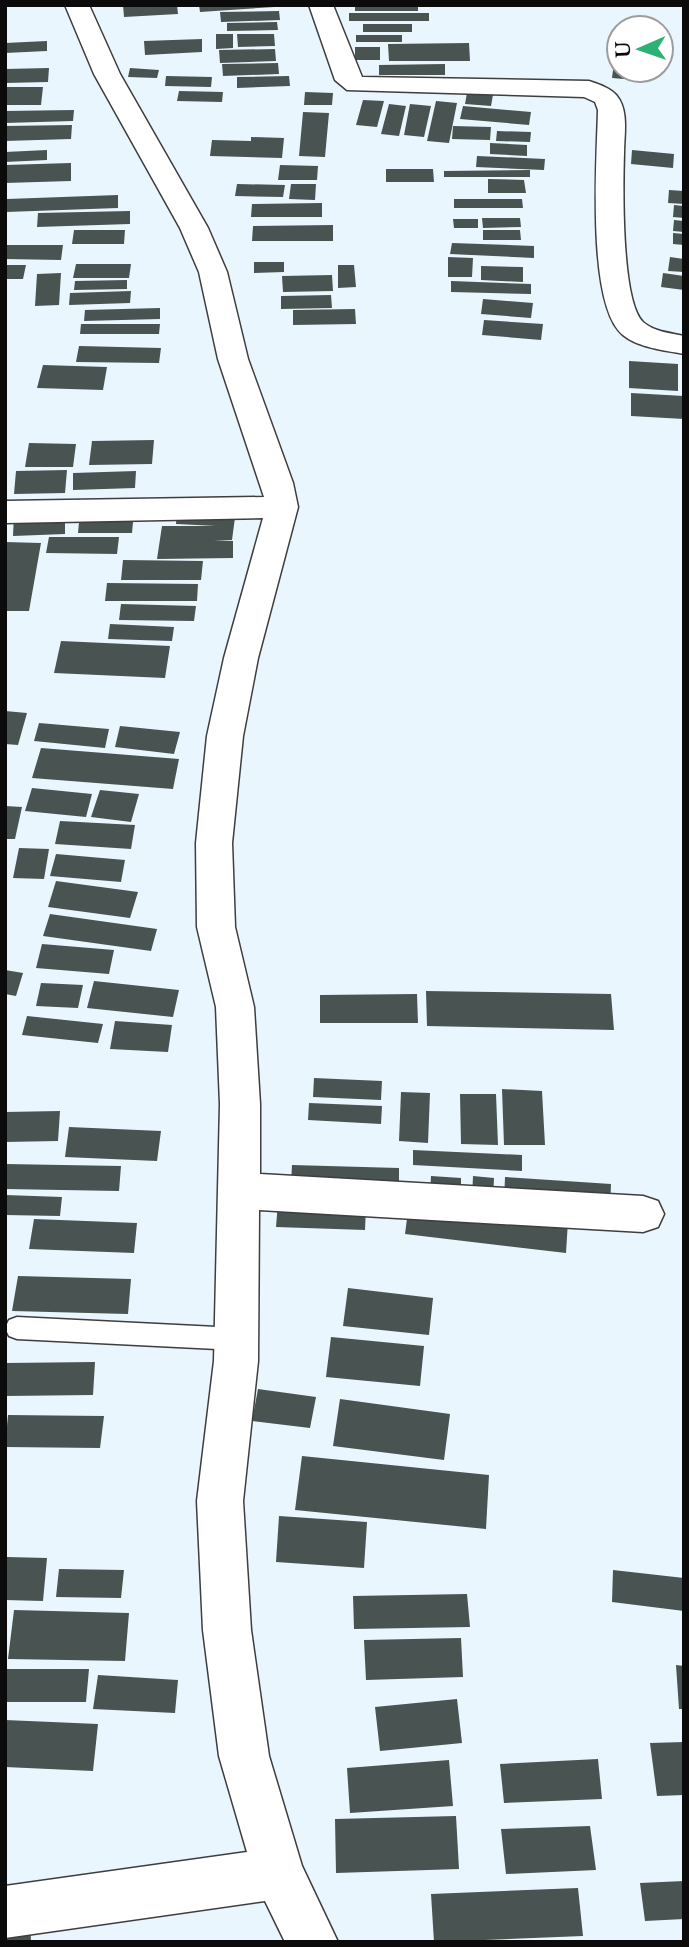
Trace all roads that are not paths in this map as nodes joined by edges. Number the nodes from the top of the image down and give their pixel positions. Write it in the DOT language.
graph roads {
  1 [pos="77,5"];
  2 [pos="321,5"];
  3 [pos="684,345"];
  4 [pos="282,507"];
  5 [pos="5,512"];
  6 [pos="238,1191"];
  7 [pos="643,1214"];
  8 [pos="17,1328"];
  9 [pos="236,1339"];
  10 [pos="279,1873"];
  11 [pos="5,1912"];
  12 [pos="312,1942"];
  1 -- 4 [label="street"];
  2 -- 3 [label="street"];
  4 -- 5 [label="street"];
  4 -- 6 [label="street"];
  6 -- 7 [label="street"];
  6 -- 9 [label="street"];
  8 -- 9 [label="lane"];
  9 -- 10 [label="street"];
  10 -- 11 [label="street"];
  10 -- 12 [label="street"];
}
